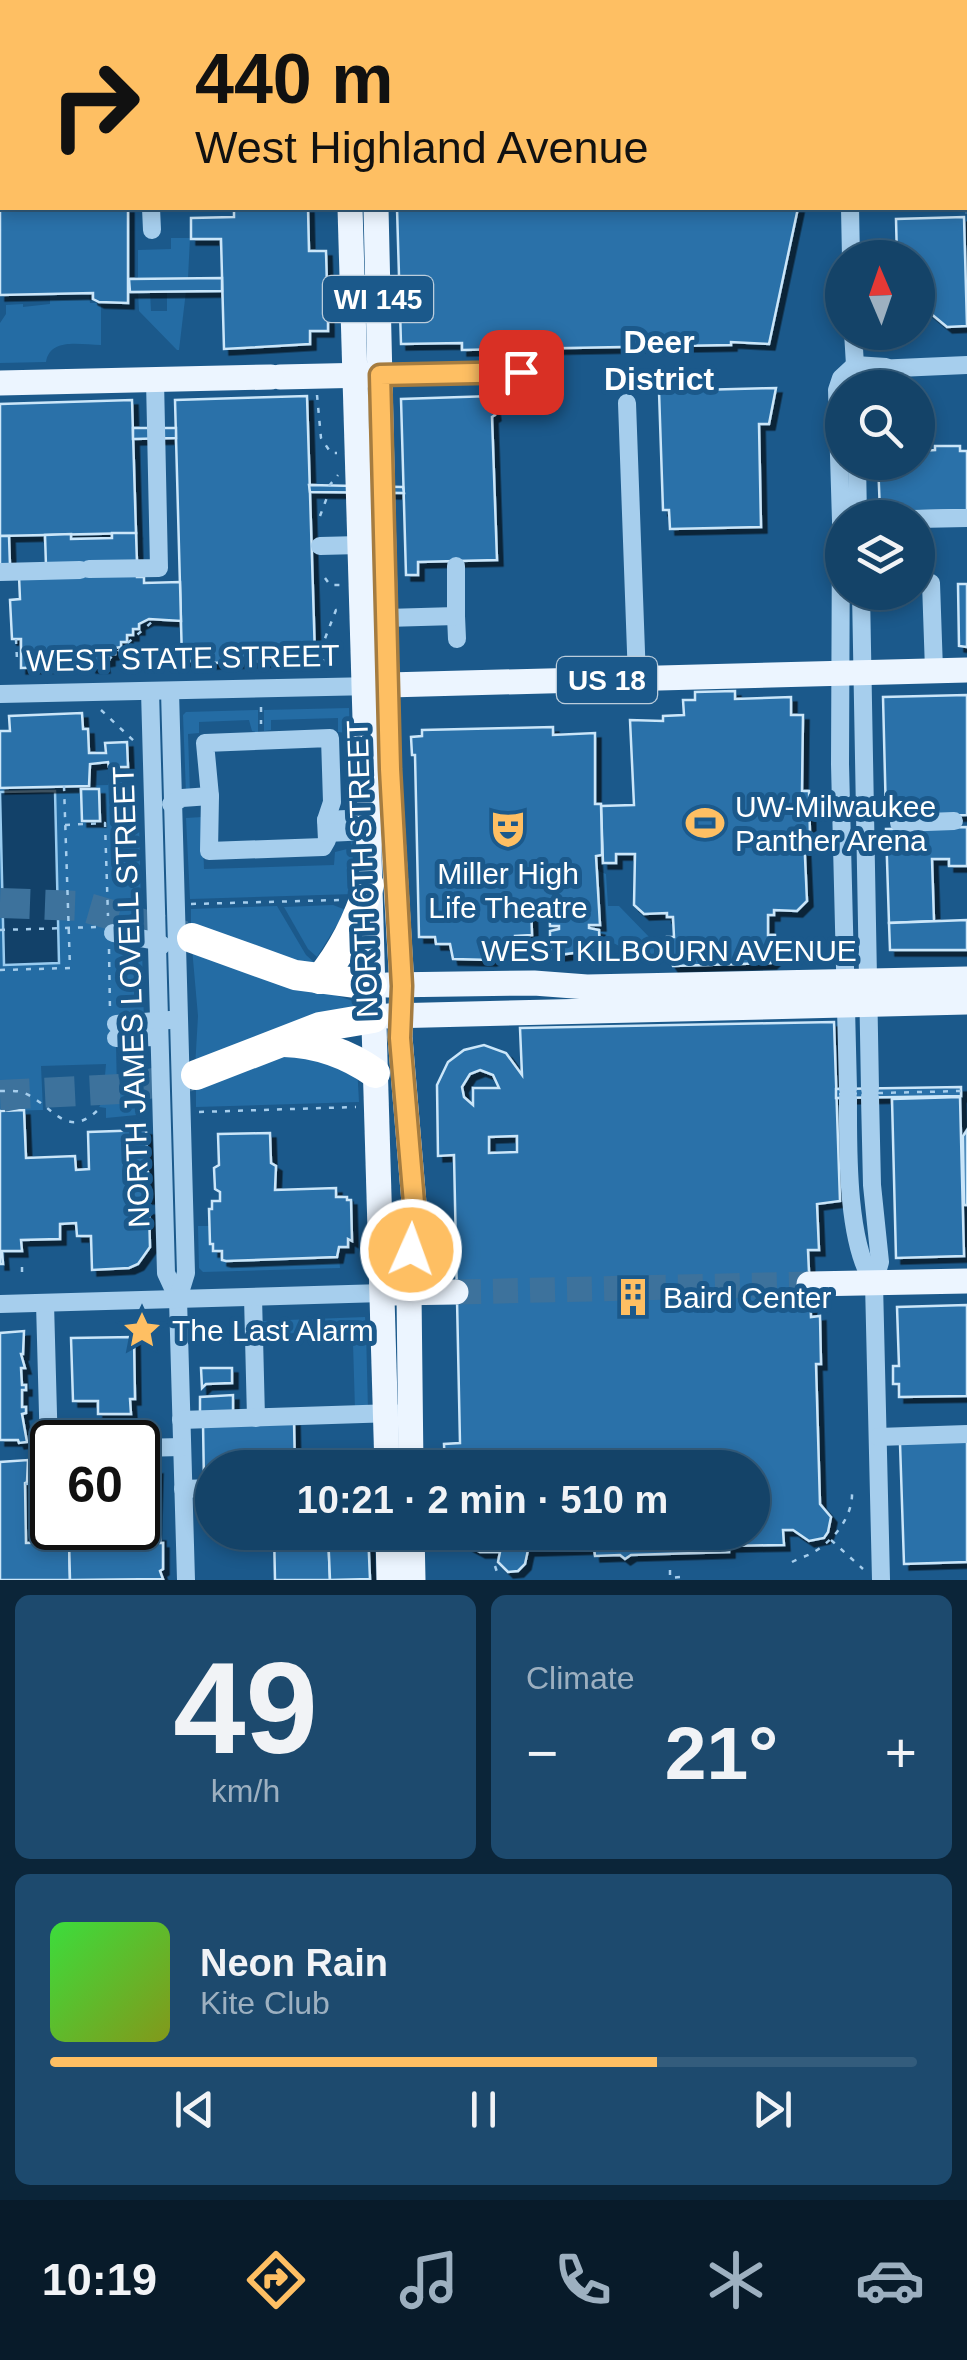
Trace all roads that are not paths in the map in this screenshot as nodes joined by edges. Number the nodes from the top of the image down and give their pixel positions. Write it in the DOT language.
graph roads {
  1 [pos="151,210"];
  2 [pos="850,210"];
  3 [pos="363,215"];
  4 [pos="152,230"];
  5 [pos="851,240"];
  6 [pos="854,350"];
  7 [pos="967,364"];
  8 [pos="855,365"];
  9 [pos="886,367"];
  10 [pos="850,370"];
  11 [pos="874,370"];
  12 [pos="521,372"];
  13 [pos="368,375"];
  14 [pos="154,380"];
  15 [pos="0,384"];
  16 [pos="628,403"];
  17 [pos="967,518"];
  18 [pos="935,519"];
  19 [pos="360,545"];
  20 [pos="320,546"];
  21 [pos="456,566"];
  22 [pos="0,572"];
  23 [pos="850,610"];
  24 [pos="859,610"];
  25 [pos="932,610"];
  26 [pos="456,616"];
  27 [pos="386,618"];
  28 [pos="457,639"];
  29 [pos="934,670"];
  30 [pos="967,670"];
  31 [pos="852,673"];
  32 [pos="636,679"];
  33 [pos="376,686"];
  34 [pos="150,691"];
  35 [pos="170,691"];
  36 [pos="0,694"];
  37 [pos="862,721"];
  38 [pos="839,722"];
  39 [pos="210,801"];
  40 [pos="171,804"];
  41 [pos="961,821"];
  42 [pos="841,824"];
  43 [pos="864,824"];
  44 [pos="367,825"];
  45 [pos="326,826"];
  46 [pos="369,885"];
  47 [pos="111,930"];
  48 [pos="156,940"];
  49 [pos="183,946"];
  50 [pos="320,979"];
  51 [pos="967,979"];
  52 [pos="387,985"];
  53 [pos="856,993"];
  54 [pos="627,998"];
  55 [pos="967,1002"];
  56 [pos="177,1011"];
  57 [pos="387,1016"];
  58 [pos="159,1030"];
  59 [pos="116,1031"];
  60 [pos="276,1042"];
  61 [pos="375,1072"];
  62 [pos="196,1075"];
  63 [pos="408,1139"];
  64 [pos="378,1140"];
  65 [pos="967,1281"];
  66 [pos="874,1283"];
  67 [pos="809,1284"];
  68 [pos="456,1292"];
  69 [pos="396,1293"];
  70 [pos="253,1296"];
  71 [pos="178,1299"];
  72 [pos="44,1303"];
  73 [pos="0,1304"];
  74 [pos="398,1413"];
  75 [pos="256,1418"];
  76 [pos="48,1420"];
  77 [pos="181,1420"];
  78 [pos="967,1434"];
  79 [pos="878,1438"];
  80 [pos="182,1447"];
  81 [pos="160,1448"];
  82 [pos="399,1450"];
  83 [pos="183,1489"];
  84 [pos="195,1489"];
  85 [pos="389,1550"];
  86 [pos="413,1550"];
  87 [pos="186,1580"];
  88 [pos="390,1580"];
  89 [pos="414,1580"];
  90 [pos="882,1580"];
  1 -- 4 [label="street"];
  2 -- 5 [label="street"];
  3 -- 13 [label="main road, NORTH 6TH STREET / WI 145"];
  6 -- 8 [label="street"];
  7 -- 9 [label="street"];
  8 -- 9 [label="street"];
  8 -- 10 [label="street"];
  9 -- 11 [label="street"];
  12 -- 13 [label="street"];
  13 -- 14 [label="main road"];
  13 -- 19 [label="main road, NORTH 6TH STREET"];
  13 -- 27 [label="main road, NORTH 6TH STREET"];
  14 -- 15 [label="main road"];
  14 -- 22 [label="street"];
  16 -- 32 [label="street"];
  17 -- 18 [label="street"];
  19 -- 20 [label="street"];
  19 -- 33 [label="main road, NORTH 6TH STREET"];
  21 -- 26 [label="street"];
  23 -- 31 [label="street"];
  24 -- 31 [label="street"];
  25 -- 29 [label="street"];
  26 -- 27 [label="street"];
  26 -- 28 [label="street"];
  27 -- 33 [label="main road, NORTH 6TH STREET"];
  29 -- 30 [label="main road, WEST STATE STREET / US 18"];
  29 -- 31 [label="main road, WEST STATE STREET / US 18"];
  31 -- 32 [label="main road, WEST STATE STREET / US 18"];
  31 -- 37 [label="street"];
  31 -- 38 [label="street"];
  32 -- 33 [label="main road, WEST STATE STREET / US 18"];
  33 -- 35 [label="street, WEST STATE STREET"];
  33 -- 44 [label="main road, NORTH 6TH STREET"];
  33 -- 52 [label="main road, NORTH 6TH STREET"];
  34 -- 35 [label="street, WEST STATE STREET"];
  34 -- 36 [label="street, WEST STATE STREET"];
  34 -- 48 [label="street, NORTH JAMES LOVELL STREET"];
  35 -- 40 [label="street, NORTH JAMES LOVELL STREET"];
  37 -- 38 [label="street"];
  37 -- 43 [label="street"];
  38 -- 42 [label="street"];
  39 -- 40 [label="street"];
  39 -- 45 [label="street"];
  39 -- 45 [label="street"];
  40 -- 49 [label="street, NORTH JAMES LOVELL STREET"];
  41 -- 43 [label="street"];
  42 -- 43 [label="street"];
  42 -- 53 [label="street"];
  43 -- 53 [label="street"];
  44 -- 45 [label="street"];
  44 -- 46 [label="main road, NORTH 6TH STREET"];
  46 -- 50 [label="highway"];
  46 -- 52 [label="main road, NORTH 6TH STREET"];
  47 -- 48 [label="street"];
  48 -- 49 [label="street"];
  48 -- 58 [label="street, NORTH JAMES LOVELL STREET"];
  49 -- 50 [label="highway"];
  49 -- 56 [label="street, NORTH JAMES LOVELL STREET"];
  50 -- 52 [label="highway"];
  51 -- 53 [label="main road, WEST KILBOURN AVENUE"];
  52 -- 54 [label="main road, WEST KILBOURN AVENUE"];
  52 -- 57 [label="main road, NORTH 6TH STREET"];
  53 -- 54 [label="main road, WEST KILBOURN AVENUE"];
  53 -- 55 [label="main road, WEST KILBOURN AVENUE"];
  53 -- 66 [label="street"];
  53 -- 66 [label="street"];
  54 -- 57 [label="main road, WEST KILBOURN AVENUE"];
  56 -- 58 [label="street"];
  56 -- 71 [label="street, NORTH JAMES LOVELL STREET"];
  57 -- 60 [label="highway"];
  57 -- 61 [label="main road, NORTH 6TH STREET"];
  57 -- 63 [label="main road, NORTH 6TH STREET"];
  58 -- 59 [label="street"];
  58 -- 71 [label="street, NORTH JAMES LOVELL STREET"];
  60 -- 61 [label="highway"];
  60 -- 62 [label="highway"];
  61 -- 64 [label="main road, NORTH 6TH STREET"];
  63 -- 64 [label="street"];
  63 -- 69 [label="main road, NORTH 6TH STREET"];
  64 -- 69 [label="main road, NORTH 6TH STREET"];
  65 -- 66 [label="main road"];
  66 -- 67 [label="main road"];
  66 -- 79 [label="street"];
  68 -- 69 [label="main road"];
  69 -- 70 [label="street"];
  69 -- 74 [label="main road, NORTH 6TH STREET"];
  70 -- 71 [label="street"];
  70 -- 75 [label="street"];
  71 -- 72 [label="street"];
  71 -- 77 [label="street, NORTH JAMES LOVELL STREET"];
  72 -- 73 [label="street"];
  72 -- 76 [label="street"];
  74 -- 75 [label="street"];
  74 -- 82 [label="main road, NORTH 6TH STREET"];
  75 -- 77 [label="street"];
  77 -- 80 [label="street, NORTH JAMES LOVELL STREET"];
  78 -- 79 [label="street"];
  79 -- 90 [label="street"];
  80 -- 81 [label="street"];
  80 -- 83 [label="street, NORTH JAMES LOVELL STREET"];
  83 -- 84 [label="street"];
  83 -- 87 [label="street, NORTH JAMES LOVELL STREET"];
  85 -- 88 [label="main road"];
  86 -- 89 [label="main road"];
}
